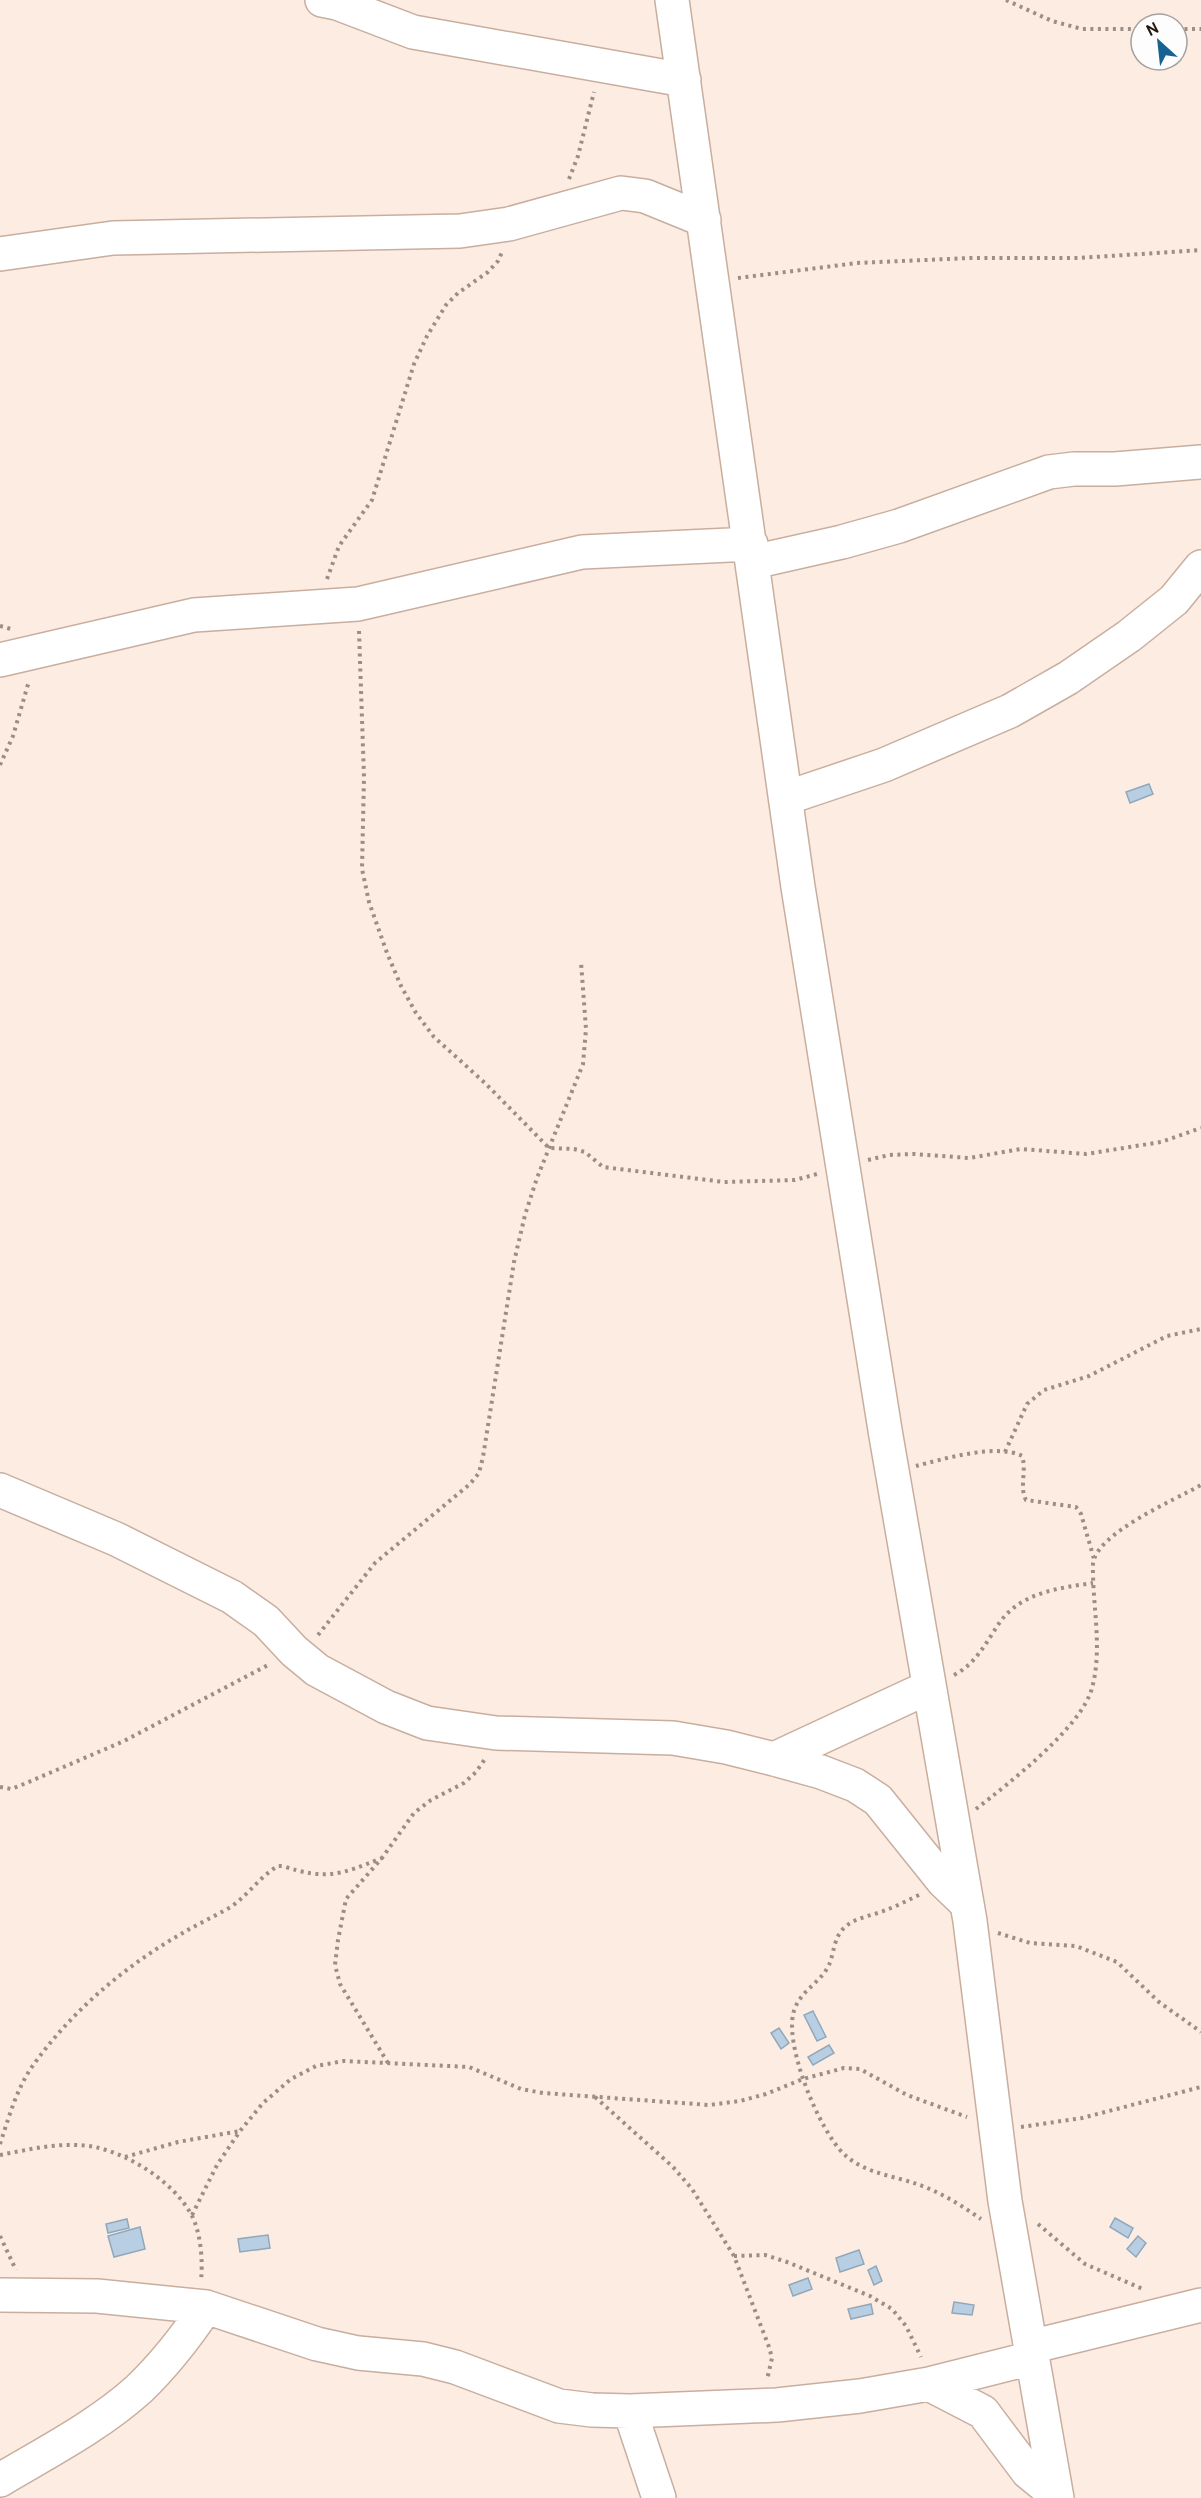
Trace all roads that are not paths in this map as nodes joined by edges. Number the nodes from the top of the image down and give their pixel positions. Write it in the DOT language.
graph roads {
  1 [pos="322,0"];
  2 [pos="672,0"];
  3 [pos="684,80"];
  4 [pos="704,219"];
  5 [pos="0,254"];
  6 [pos="1201,462"];
  7 [pos="752,553"];
  8 [pos="1201,567"];
  9 [pos="0,660"];
  10 [pos="786,798"];
  11 [pos="0,1490"];
  12 [pos="928,1684"];
  13 [pos="774,1759"];
  14 [pos="968,1913"];
  15 [pos="0,2295"];
  16 [pos="1193,2306"];
  17 [pos="202,2307"];
  18 [pos="1031,2352"];
  19 [pos="929,2384"];
  20 [pos="630,2411"];
  21 [pos="0,2480"];
  22 [pos="1057,2496"];
  23 [pos="659,2498"];
  1 -- 3 [label="street"];
  2 -- 3 [label="street"];
  3 -- 4 [label="street"];
  4 -- 5 [label="street"];
  4 -- 7 [label="street"];
  6 -- 7 [label="street"];
  7 -- 9 [label="street"];
  7 -- 10 [label="street"];
  8 -- 10 [label="street"];
  10 -- 12 [label="street"];
  11 -- 13 [label="street"];
  12 -- 13 [label="street"];
  12 -- 14 [label="street"];
  13 -- 14 [label="street"];
  14 -- 18 [label="street"];
  15 -- 17 [label="street"];
  16 -- 18 [label="street"];
  17 -- 20 [label="street"];
  17 -- 21 [label="street"];
  18 -- 19 [label="street"];
  18 -- 22 [label="street"];
  19 -- 20 [label="street"];
  19 -- 22 [label="street"];
  20 -- 23 [label="street"];
}
